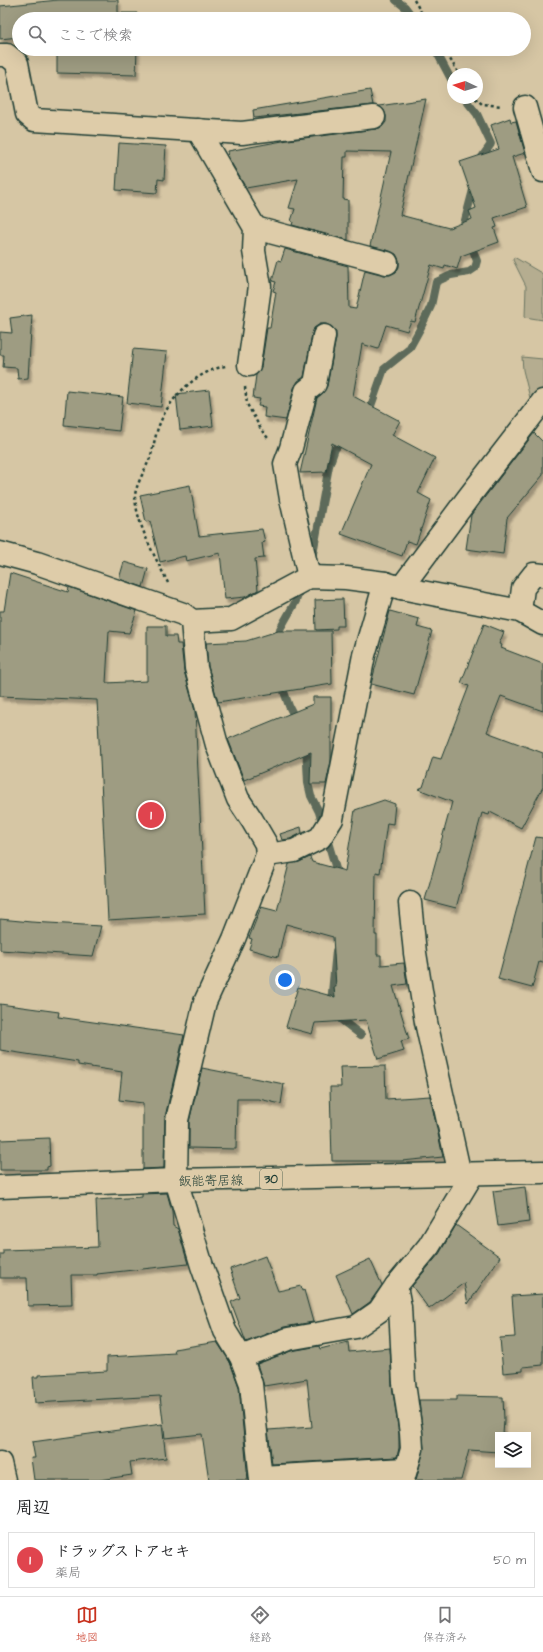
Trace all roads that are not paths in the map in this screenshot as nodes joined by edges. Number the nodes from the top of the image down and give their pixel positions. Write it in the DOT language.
graph roads {
  1 [pos="0,55"];
  2 [pos="525,107"];
  3 [pos="374,117"];
  4 [pos="198,130"];
  5 [pos="543,170"];
  6 [pos="255,228"];
  7 [pos="387,263"];
  8 [pos="324,336"];
  9 [pos="249,365"];
  10 [pos="543,401"];
  11 [pos="0,553"];
  12 [pos="543,575"];
  13 [pos="309,577"];
  14 [pos="393,585"];
  15 [pos="520,611"];
  16 [pos="187,617"];
  17 [pos="543,624"];
  18 [pos="267,855"];
  19 [pos="410,903"];
  20 [pos="543,1172"];
  21 [pos="466,1175"];
  22 [pos="176,1180"];
  23 [pos="0,1187"];
  24 [pos="396,1286"];
  25 [pos="241,1357"];
  26 [pos="0,1463"];
  27 [pos="404,1475"];
  28 [pos="261,1479"];
  29 [pos="4,1480"];
  1 -- 4 [label="main road"];
  2 -- 5 [label="main road"];
  3 -- 4 [label="main road"];
  4 -- 6 [label="main road"];
  6 -- 7 [label="main road"];
  6 -- 9 [label="main road"];
  8 -- 13 [label="main road"];
  10 -- 14 [label="main road"];
  11 -- 16 [label="main road"];
  12 -- 15 [label="main road"];
  13 -- 14 [label="main road"];
  13 -- 16 [label="main road"];
  14 -- 15 [label="main road"];
  14 -- 18 [label="main road"];
  15 -- 17 [label="main road"];
  16 -- 18 [label="main road"];
  18 -- 22 [label="main road"];
  19 -- 21 [label="main road"];
  20 -- 21 [label="main road, 飯能寄居線 / 30"];
  21 -- 22 [label="main road, 飯能寄居線 / 30"];
  21 -- 24 [label="main road"];
  22 -- 23 [label="main road, 飯能寄居線 / 30"];
  22 -- 25 [label="main road"];
  24 -- 25 [label="main road"];
  24 -- 27 [label="main road"];
  25 -- 28 [label="main road"];
  26 -- 29 [label="main road"];
  27 -- 28 [label="main road"];
}
